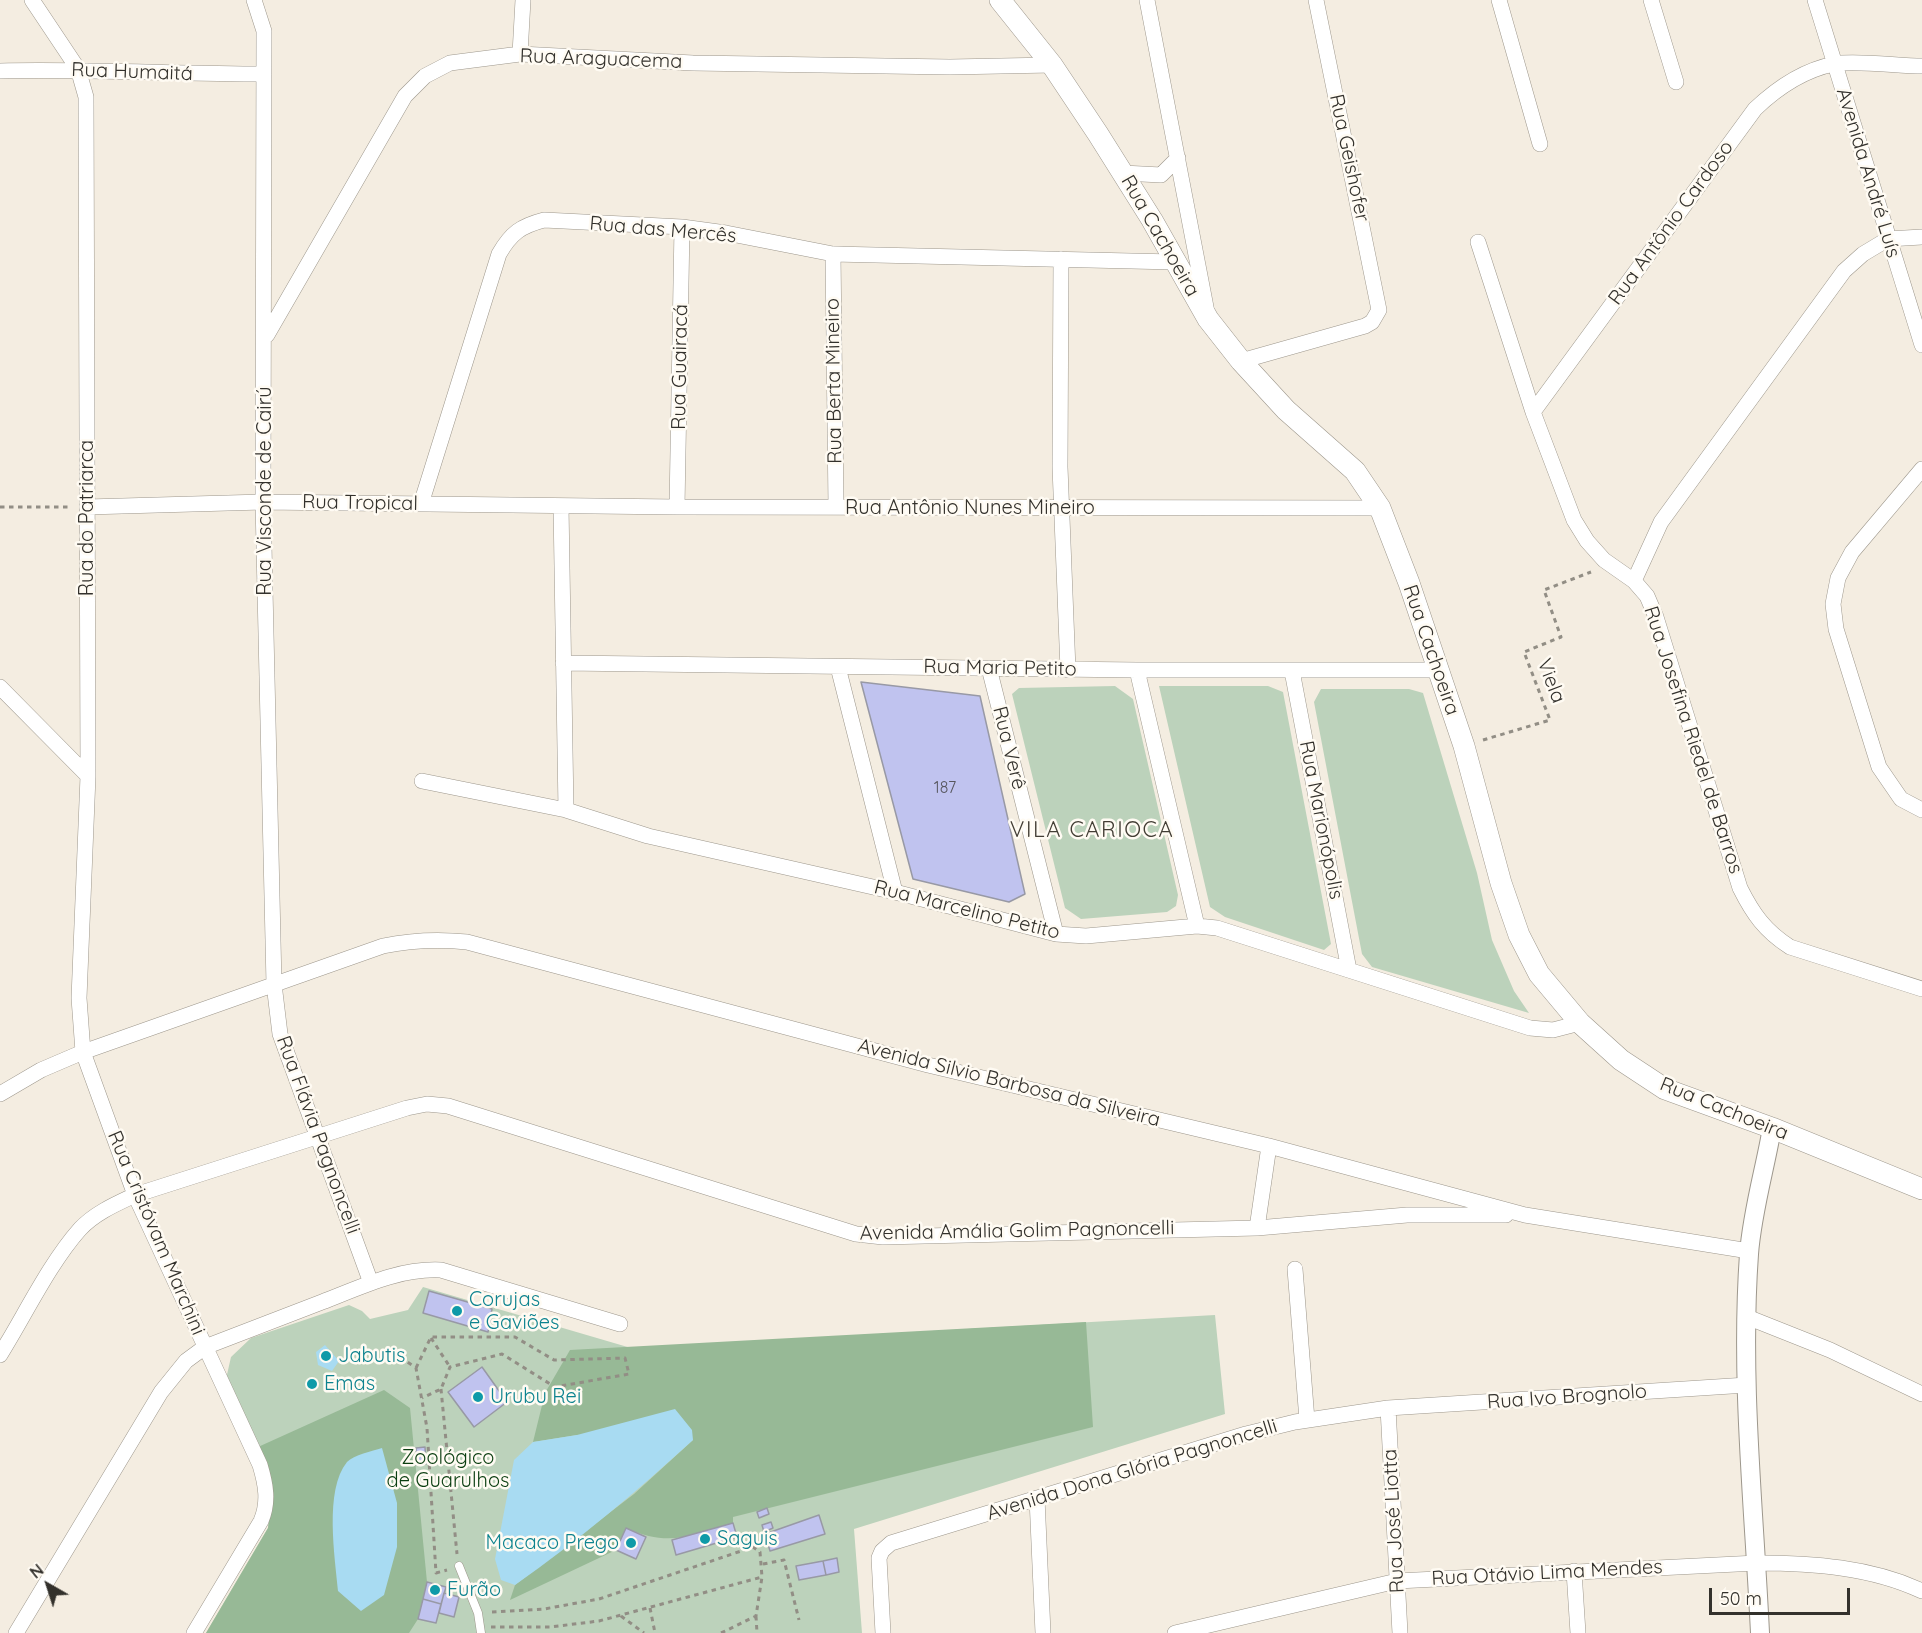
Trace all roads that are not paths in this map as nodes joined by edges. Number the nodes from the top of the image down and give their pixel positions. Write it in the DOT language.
graph roads {
  1 [pos="32,0"];
  2 [pos="254,0"];
  3 [pos="524,0"];
  4 [pos="1000,0"];
  5 [pos="1148,0"];
  6 [pos="1316,0"];
  7 [pos="1499,0"];
  8 [pos="1652,0"];
  9 [pos="1815,0"];
  10 [pos="520,54"];
  11 [pos="1834,64"];
  12 [pos="1053,65"];
  13 [pos="1922,66"];
  14 [pos="78,69"];
  15 [pos="0,71"];
  16 [pos="264,74"];
  17 [pos="1676,82"];
  18 [pos="1540,144"];
  19 [pos="1178,158"];
  20 [pos="1123,173"];
  21 [pos="682,227"];
  22 [pos="1922,237"];
  23 [pos="1888,239"];
  24 [pos="1478,242"];
  25 [pos="833,254"];
  26 [pos="1061,259"];
  27 [pos="1174,262"];
  28 [pos="1208,319"];
  29 [pos="265,338"];
  30 [pos="1922,345"];
  31 [pos="1241,361"];
  32 [pos="1533,412"];
  33 [pos="1922,469"];
  34 [pos="263,502"];
  35 [pos="421,504"];
  36 [pos="561,506"];
  37 [pos="87,507"];
  38 [pos="677,507"];
  39 [pos="836,507"];
  40 [pos="1063,507"];
  41 [pos="1380,508"];
  42 [pos="1634,581"];
  43 [pos="563,663"];
  44 [pos="838,667"];
  45 [pos="989,668"];
  46 [pos="1068,669"];
  47 [pos="1137,670"];
  48 [pos="1438,670"];
  49 [pos="1292,671"];
  50 [pos="0,687"];
  51 [pos="88,776"];
  52 [pos="422,782"];
  53 [pos="566,810"];
  54 [pos="1922,810"];
  55 [pos="895,892"];
  56 [pos="1197,926"];
  57 [pos="1056,934"];
  58 [pos="1349,970"];
  59 [pos="274,984"];
  60 [pos="1922,989"];
  61 [pos="1580,1023"];
  62 [pos="83,1052"];
  63 [pos="0,1094"];
  64 [pos="1772,1128"];
  65 [pos="317,1137"];
  66 [pos="1269,1146"];
  67 [pos="1922,1189"];
  68 [pos="135,1195"];
  69 [pos="1525,1215"];
  70 [pos="1257,1228"];
  71 [pos="1749,1251"];
  72 [pos="1295,1269"];
  73 [pos="371,1283"];
  74 [pos="1747,1317"];
  75 [pos="620,1324"];
  76 [pos="205,1347"];
  77 [pos="0,1355"];
  78 [pos="1747,1385"];
  79 [pos="1922,1394"];
  80 [pos="1388,1408"];
  81 [pos="1307,1420"];
  82 [pos="1037,1498"];
  83 [pos="1757,1563"];
  84 [pos="459,1566"];
  85 [pos="1574,1571"];
  86 [pos="1397,1581"];
  87 [pos="1922,1592"];
  88 [pos="1216,1628"];
  89 [pos="480,1630"];
  90 [pos="16,1633"];
  91 [pos="194,1633"];
  92 [pos="883,1633"];
  93 [pos="1043,1633"];
  94 [pos="1175,1633"];
  95 [pos="1400,1633"];
  96 [pos="1578,1633"];
  97 [pos="1760,1633"];
  1 -- 14 [label="street, Rua do Patriarca"];
  2 -- 16 [label="street, Rua Visconde de Cairú"];
  3 -- 10 [label="street"];
  4 -- 12 [label="main road, Rua Cachoeira"];
  5 -- 19 [label="street"];
  6 -- 31 [label="street, Rua Geishofer"];
  7 -- 18 [label="street"];
  8 -- 17 [label="street"];
  9 -- 11 [label="street, Avenida André Luís"];
  10 -- 12 [label="street, Rua Araguacema"];
  10 -- 29 [label="street, Rua Araguacema"];
  11 -- 13 [label="street"];
  11 -- 23 [label="street, Avenida André Luís"];
  11 -- 32 [label="street, Rua Antônio Cardoso"];
  12 -- 20 [label="main road, Rua Cachoeira"];
  14 -- 15 [label="street, Rua Humaitá"];
  14 -- 16 [label="street, Rua Humaitá"];
  14 -- 37 [label="street, Rua do Patriarca"];
  16 -- 29 [label="street, Rua Visconde de Cairú"];
  19 -- 20 [label="street"];
  19 -- 28 [label="street"];
  20 -- 27 [label="main road, Rua Cachoeira"];
  21 -- 25 [label="street, Rua das Mercês"];
  21 -- 35 [label="street, Rua das Mercês"];
  21 -- 38 [label="street, Rua Guairacá"];
  22 -- 23 [label="street"];
  23 -- 30 [label="street, Avenida André Luís"];
  23 -- 42 [label="street"];
  24 -- 32 [label="street, Rua Josefina Riedel de Barros"];
  25 -- 26 [label="street, Rua das Mercês"];
  25 -- 39 [label="street, Rua Berta Mineiro"];
  26 -- 27 [label="street, Rua das Mercês"];
  26 -- 40 [label="street"];
  27 -- 28 [label="main road, Rua Cachoeira"];
  28 -- 31 [label="main road, Rua Cachoeira"];
  29 -- 34 [label="street, Rua Visconde de Cairú"];
  31 -- 41 [label="main road, Rua Cachoeira"];
  32 -- 42 [label="street, Rua Josefina Riedel de Barros"];
  33 -- 54 [label="street"];
  34 -- 35 [label="street, Rua Tropical"];
  34 -- 37 [label="street, Rua Tropical"];
  34 -- 59 [label="street, Rua Visconde de Cairú"];
  35 -- 36 [label="street, Rua Tropical"];
  36 -- 38 [label="street, Rua Antônio Nunes Mineiro"];
  36 -- 43 [label="street"];
  37 -- 51 [label="street, Rua do Patriarca"];
  38 -- 39 [label="street, Rua Antônio Nunes Mineiro"];
  39 -- 40 [label="street, Rua Antônio Nunes Mineiro"];
  40 -- 41 [label="street, Rua Antônio Nunes Mineiro"];
  40 -- 46 [label="street"];
  41 -- 48 [label="main road, Rua Cachoeira"];
  42 -- 60 [label="street, Rua Josefina Riedel de Barros"];
  43 -- 44 [label="street, Rua Maria Petito"];
  43 -- 53 [label="street"];
  44 -- 45 [label="street, Rua Maria Petito"];
  44 -- 55 [label="street"];
  45 -- 46 [label="street, Rua Maria Petito"];
  45 -- 57 [label="street, Rua Verê"];
  46 -- 47 [label="street, Rua Maria Petito"];
  47 -- 49 [label="street, Rua Maria Petito"];
  47 -- 56 [label="street"];
  48 -- 49 [label="street, Rua Maria Petito"];
  48 -- 61 [label="main road, Rua Cachoeira"];
  49 -- 58 [label="street, Rua Marionópolis"];
  50 -- 51 [label="street"];
  51 -- 62 [label="street, Rua do Patriarca"];
  52 -- 53 [label="street, Rua Marcelino Petito"];
  53 -- 55 [label="street, Rua Marcelino Petito"];
  55 -- 57 [label="street, Rua Marcelino Petito"];
  56 -- 57 [label="street, Rua Marcelino Petito"];
  56 -- 58 [label="street, Rua Marcelino Petito"];
  58 -- 61 [label="street, Rua Marcelino Petito"];
  59 -- 62 [label="street, Avenida Silvio Barbosa da Silveira"];
  59 -- 65 [label="street, Rua Flávia Pagnoncelli"];
  59 -- 66 [label="street, Avenida Silvio Barbosa da Silveira"];
  61 -- 64 [label="main road, Rua Cachoeira"];
  62 -- 63 [label="street, Avenida Silvio Barbosa da Silveira"];
  62 -- 68 [label="street, Rua Cristóvam Marchini"];
  64 -- 67 [label="main road, Rua Cachoeira"];
  64 -- 71 [label="street"];
  65 -- 68 [label="street, Avenida Amália Golim Pagnoncelli"];
  65 -- 70 [label="street, Avenida Amália Golim Pagnoncelli"];
  65 -- 73 [label="street, Rua Flávia Pagnoncelli"];
  66 -- 69 [label="street, Avenida Silvio Barbosa da Silveira"];
  66 -- 70 [label="street"];
  68 -- 76 [label="street, Rua Cristóvam Marchini"];
  68 -- 77 [label="street, Avenida Amália Golim Pagnoncelli"];
  69 -- 70 [label="street, Avenida Amália Golim Pagnoncelli"];
  69 -- 71 [label="street, Avenida Silvio Barbosa da Silveira"];
  71 -- 74 [label="street"];
  72 -- 81 [label="street"];
  73 -- 75 [label="street"];
  73 -- 76 [label="street"];
  74 -- 78 [label="street"];
  74 -- 79 [label="street"];
  76 -- 90 [label="street"];
  76 -- 91 [label="street, Rua Cristóvam Marchini"];
  78 -- 80 [label="street, Rua Ivo Brognolo"];
  78 -- 83 [label="street"];
  80 -- 81 [label="street, Avenida Dona Glória Pagnoncelli"];
  80 -- 86 [label="street, Rua José Liotta"];
  81 -- 82 [label="street, Avenida Dona Glória Pagnoncelli"];
  82 -- 92 [label="street, Avenida Dona Glória Pagnoncelli"];
  82 -- 93 [label="street"];
  83 -- 85 [label="street, Rua Otávio Lima Mendes"];
  83 -- 87 [label="street, Rua Otávio Lima Mendes"];
  83 -- 97 [label="street"];
  84 -- 89 [label="lane"];
  85 -- 86 [label="street, Rua Otávio Lima Mendes"];
  85 -- 96 [label="street"];
  86 -- 88 [label="street, Rua Otávio Lima Mendes"];
  86 -- 95 [label="street, Rua José Liotta"];
  88 -- 94 [label="street, Rua Otávio Lima Mendes"];
}
